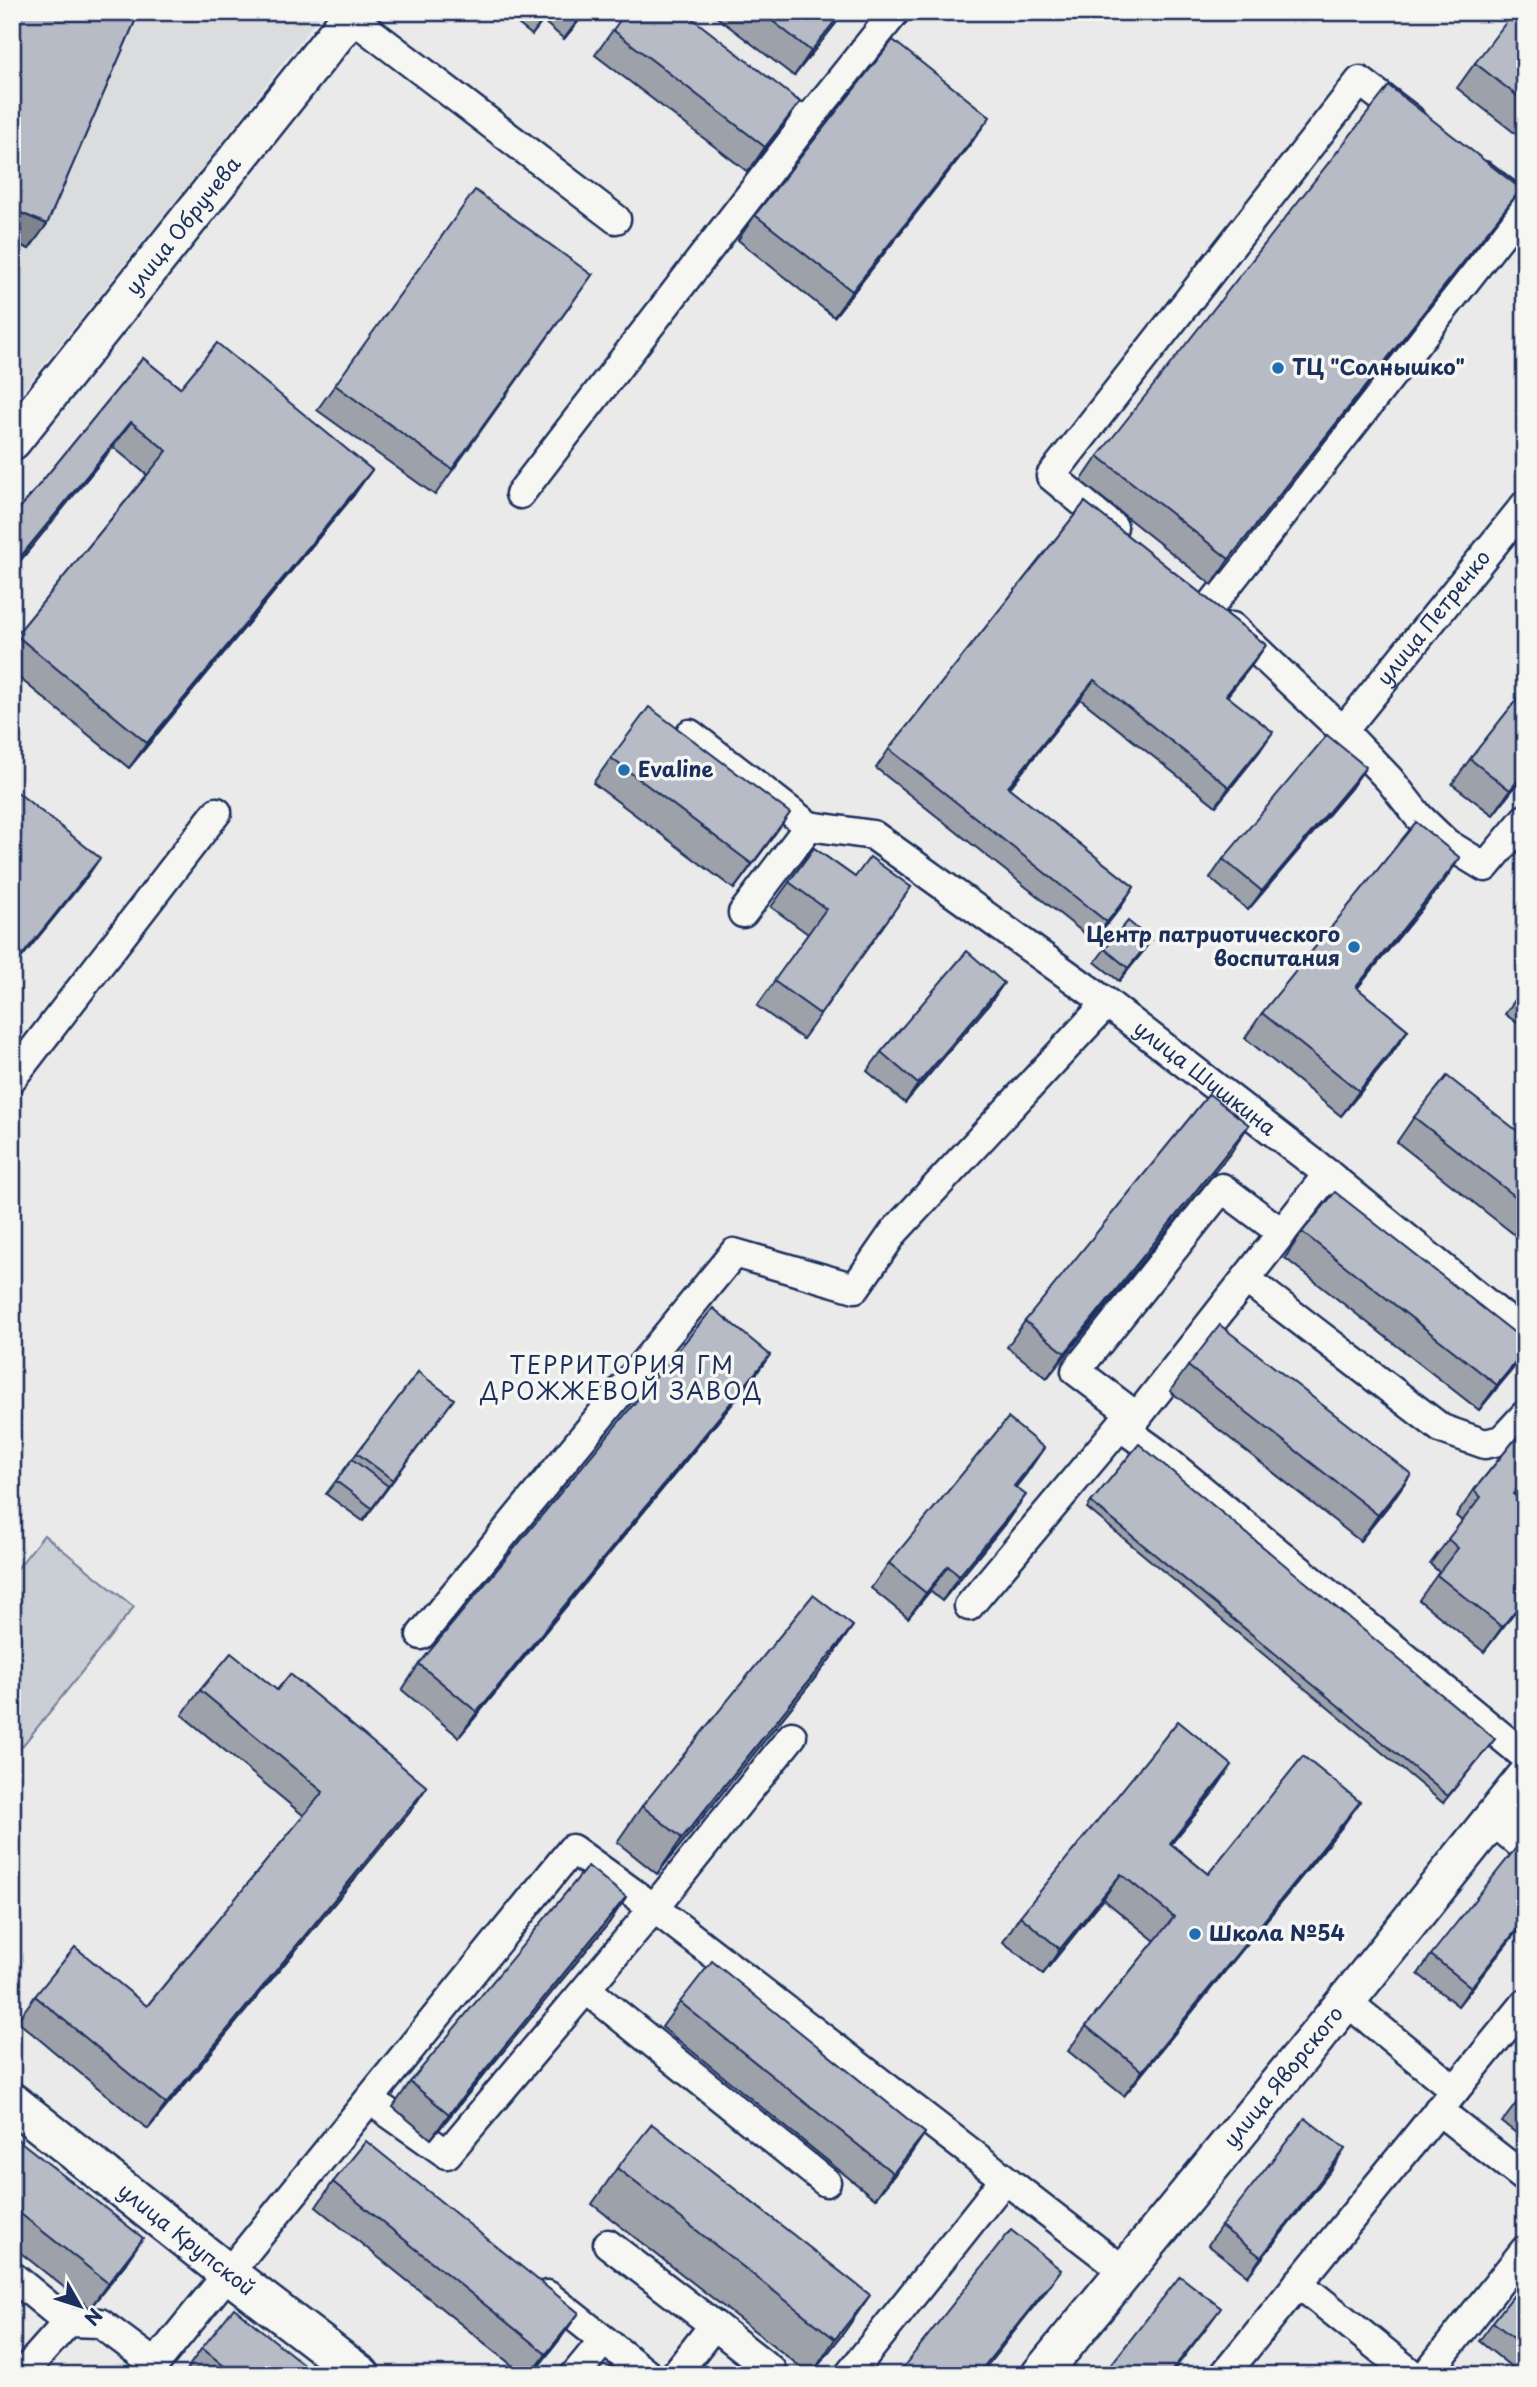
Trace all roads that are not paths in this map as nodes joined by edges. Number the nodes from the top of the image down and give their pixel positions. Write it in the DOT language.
graph roads {
  1 [pos="895,12"];
  2 [pos="352,15"];
  3 [pos="772,99"];
  4 [pos="805,124"];
  5 [pos="1425,131"];
  6 [pos="1458,156"];
  7 [pos="616,219"];
  8 [pos="12,441"];
  9 [pos="520,494"];
  10 [pos="1525,505"];
  11 [pos="1136,545"];
  12 [pos="1343,731"];
  13 [pos="690,734"];
  14 [pos="217,813"];
  15 [pos="1525,819"];
  16 [pos="809,825"];
  17 [pos="743,913"];
  18 [pos="1107,1003"];
  19 [pos="12,1078"];
  20 [pos="1323,1195"];
  21 [pos="1282,1233"];
  22 [pos="1385,1254"];
  23 [pos="1246,1279"];
  24 [pos="1525,1335"];
  25 [pos="1525,1362"];
  26 [pos="1525,1415"];
  27 [pos="1128,1422"];
  28 [pos="969,1606"];
  29 [pos="421,1635"];
  30 [pos="792,1736"];
  31 [pos="1523,1779"];
  32 [pos="1492,1819"];
  33 [pos="1525,1847"];
  34 [pos="654,1908"];
  35 [pos="586,1989"];
  36 [pos="1346,2001"];
  37 [pos="1525,2004"];
  38 [pos="370,2100"];
  39 [pos="1446,2100"];
  40 [pos="12,2102"];
  41 [pos="343,2131"];
  42 [pos="365,2148"];
  43 [pos="1525,2178"];
  44 [pos="1004,2180"];
  45 [pos="826,2182"];
  46 [pos="608,2244"];
  47 [pos="1525,2250"];
  48 [pos="1124,2270"];
  49 [pos="229,2274"];
  50 [pos="12,2276"];
  51 [pos="527,2280"];
  52 [pos="1298,2283"];
  53 [pos="68,2322"];
  54 [pos="714,2325"];
  55 [pos="603,2341"];
  56 [pos="151,2369"];
  57 [pos="771,2371"];
  58 [pos="21,2375"];
  59 [pos="361,2375"];
  60 [pos="575,2375"];
  61 [pos="648,2375"];
  62 [pos="675,2375"];
  63 [pos="849,2375"];
  64 [pos="1040,2375"];
  65 [pos="1224,2375"];
  66 [pos="1413,2375"];
  67 [pos="1426,2375"];
  1 -- 4 [label="street"];
  2 -- 7 [label="street"];
  2 -- 8 [label="main road, улица Обручева"];
  3 -- 4 [label="street"];
  4 -- 9 [label="street"];
  5 -- 11 [label="street"];
  6 -- 12 [label="street"];
  10 -- 12 [label="street, улица Петренко"];
  12 -- 15 [label="street"];
  13 -- 16 [label="street"];
  14 -- 19 [label="street"];
  16 -- 17 [label="street"];
  16 -- 18 [label="street, улица Шишкина"];
  18 -- 20 [label="street, улица Шишкина"];
  18 -- 29 [label="street"];
  20 -- 21 [label="street"];
  20 -- 24 [label="street, улица Шишкина"];
  21 -- 23 [label="street"];
  21 -- 27 [label="street"];
  22 -- 25 [label="street"];
  23 -- 26 [label="street"];
  23 -- 27 [label="street"];
  27 -- 28 [label="street"];
  27 -- 31 [label="street"];
  30 -- 34 [label="street"];
  31 -- 32 [label="main road, улица Яворского"];
  32 -- 33 [label="street"];
  32 -- 36 [label="main road, улица Яворского"];
  34 -- 35 [label="street"];
  34 -- 38 [label="street"];
  34 -- 44 [label="street"];
  35 -- 38 [label="street"];
  35 -- 45 [label="street"];
  36 -- 39 [label="street"];
  36 -- 48 [label="main road, улица Яворского"];
  37 -- 39 [label="street"];
  38 -- 41 [label="street"];
  39 -- 43 [label="street"];
  39 -- 52 [label="street"];
  40 -- 49 [label="main road, улица Крупской"];
  41 -- 42 [label="street"];
  41 -- 49 [label="street"];
  44 -- 48 [label="street"];
  44 -- 63 [label="street"];
  46 -- 54 [label="street"];
  47 -- 67 [label="street"];
  48 -- 64 [label="main road, улица Яворского"];
  49 -- 56 [label="street"];
  49 -- 59 [label="main road, улица Крупской"];
  50 -- 53 [label="street"];
  51 -- 55 [label="street"];
  52 -- 65 [label="street"];
  52 -- 66 [label="street"];
  53 -- 56 [label="street"];
  53 -- 58 [label="street"];
  54 -- 57 [label="street"];
  54 -- 62 [label="street"];
  55 -- 60 [label="street"];
  55 -- 61 [label="street"];
}
